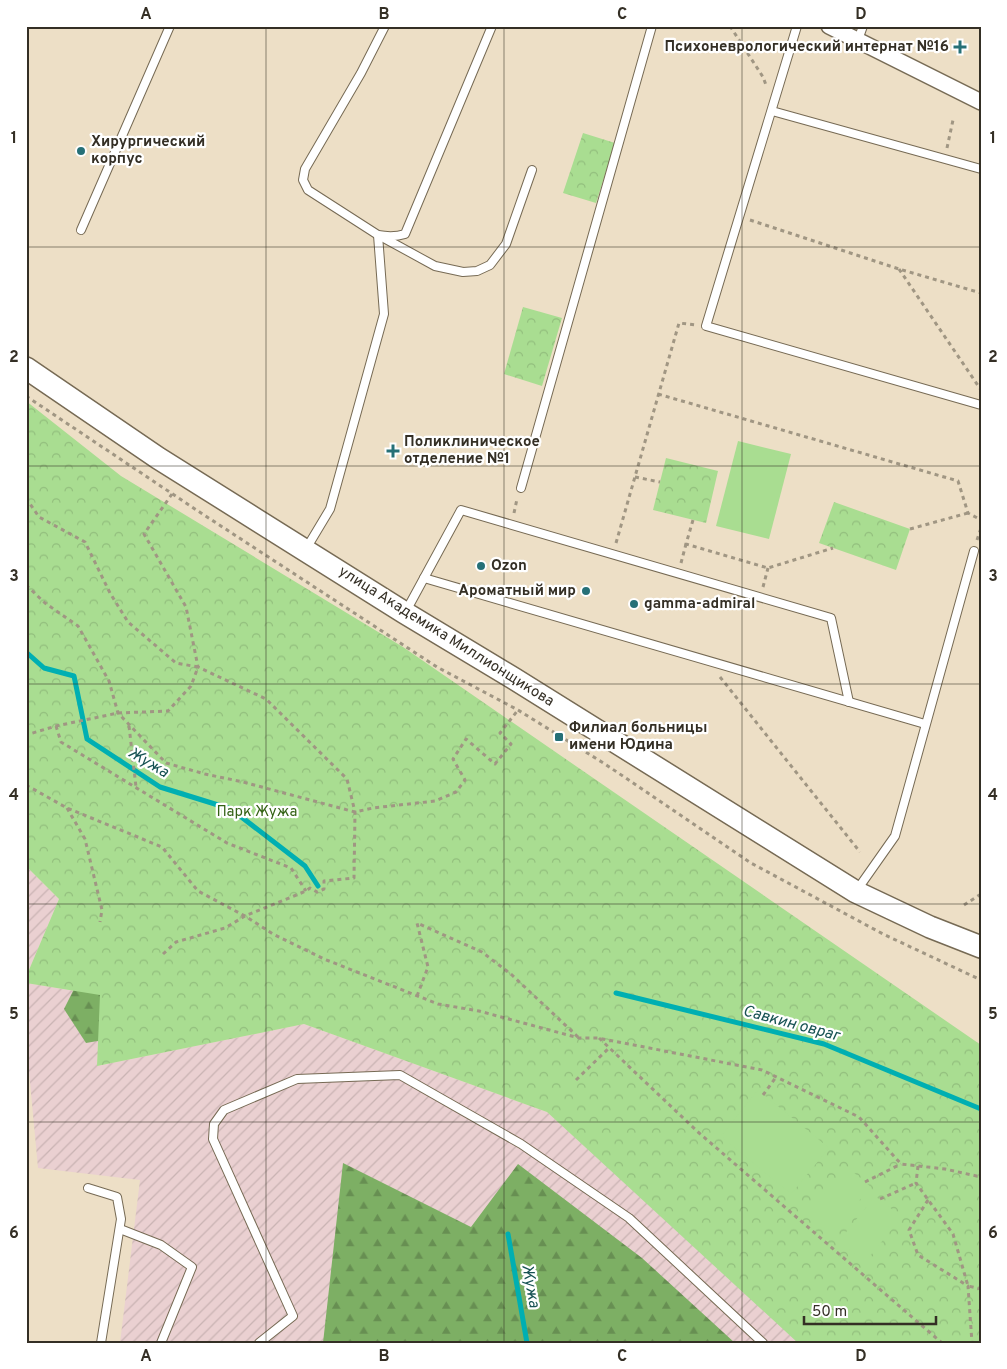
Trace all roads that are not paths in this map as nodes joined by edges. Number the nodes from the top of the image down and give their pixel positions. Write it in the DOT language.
graph roads {
  1 [pos="170,26"];
  2 [pos="385,26"];
  3 [pos="492,26"];
  4 [pos="652,26"];
  5 [pos="798,26"];
  6 [pos="829,26"];
  7 [pos="861,33"];
  8 [pos="981,102"];
  9 [pos="773,110"];
  10 [pos="981,169"];
  11 [pos="532,170"];
  12 [pos="81,230"];
  13 [pos="378,235"];
  14 [pos="26,368"];
  15 [pos="981,405"];
  16 [pos="521,488"];
  17 [pos="306,550"];
  18 [pos="974,551"];
  19 [pos="424,578"];
  20 [pos="405,613"];
  21 [pos="849,702"];
  22 [pos="925,724"];
  23 [pos="856,892"];
  24 [pos="981,947"];
  25 [pos="88,1188"];
  26 [pos="120,1229"];
  27 [pos="101,1343"];
  28 [pos="161,1343"];
  29 [pos="259,1343"];
  30 [pos="763,1343"];
  1 -- 12 [label="lane"];
  2 -- 13 [label="lane"];
  3 -- 13 [label="lane"];
  4 -- 16 [label="lane"];
  5 -- 9 [label="lane"];
  6 -- 7 [label="street"];
  7 -- 8 [label="street"];
  9 -- 10 [label="lane"];
  9 -- 15 [label="lane"];
  11 -- 13 [label="lane"];
  13 -- 17 [label="lane"];
  14 -- 17 [label="street, улица Академика Миллионщикова"];
  17 -- 20 [label="street, улица Академика Миллионщикова"];
  18 -- 22 [label="lane"];
  19 -- 20 [label="lane"];
  19 -- 21 [label="lane"];
  19 -- 21 [label="lane"];
  20 -- 23 [label="street, улица Академика Миллионщикова"];
  21 -- 22 [label="lane"];
  22 -- 23 [label="lane"];
  23 -- 24 [label="street, улица Академика Миллионщикова"];
  25 -- 26 [label="lane"];
  26 -- 27 [label="lane"];
  26 -- 28 [label="lane"];
  29 -- 30 [label="lane"];
}
